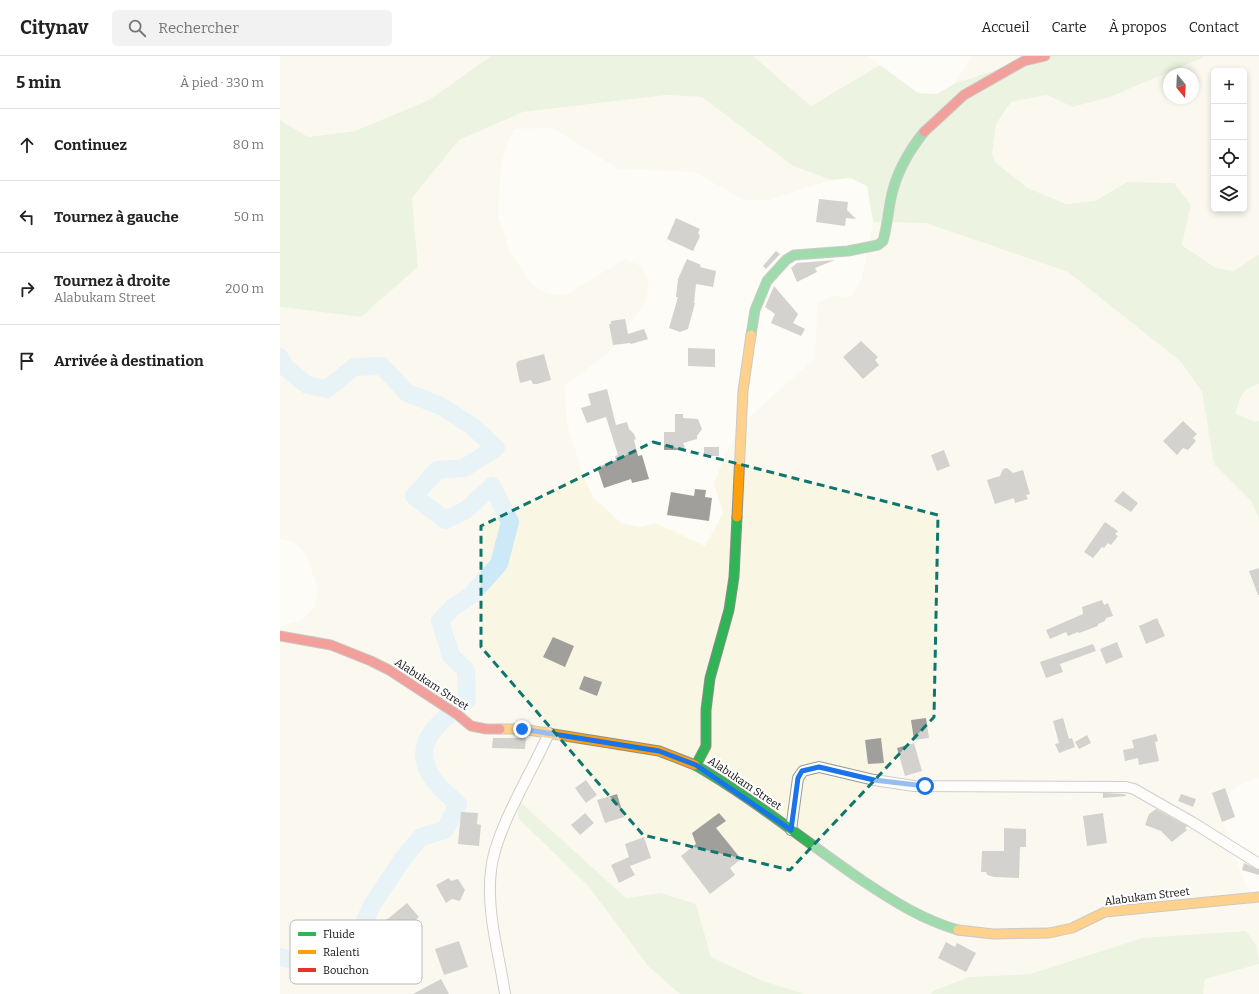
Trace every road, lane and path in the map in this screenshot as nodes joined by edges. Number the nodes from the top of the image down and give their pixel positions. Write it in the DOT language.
graph roads {
  1 [pos="1045,56"];
  2 [pos="280,636"];
  3 [pos="549,733"];
  4 [pos="696,765"];
  5 [pos="791,830"];
  6 [pos="1259,864"];
  7 [pos="1259,897"];
  8 [pos="505,994"];
  1 -- 4 [label="street"];
  2 -- 3 [label="street, Alabukam Street"];
  3 -- 4 [label="street, Alabukam Street"];
  3 -- 8 [label="street"];
  4 -- 5 [label="street, Alabukam Street"];
  5 -- 6 [label="street"];
  5 -- 7 [label="street, Alabukam Street"];
}
